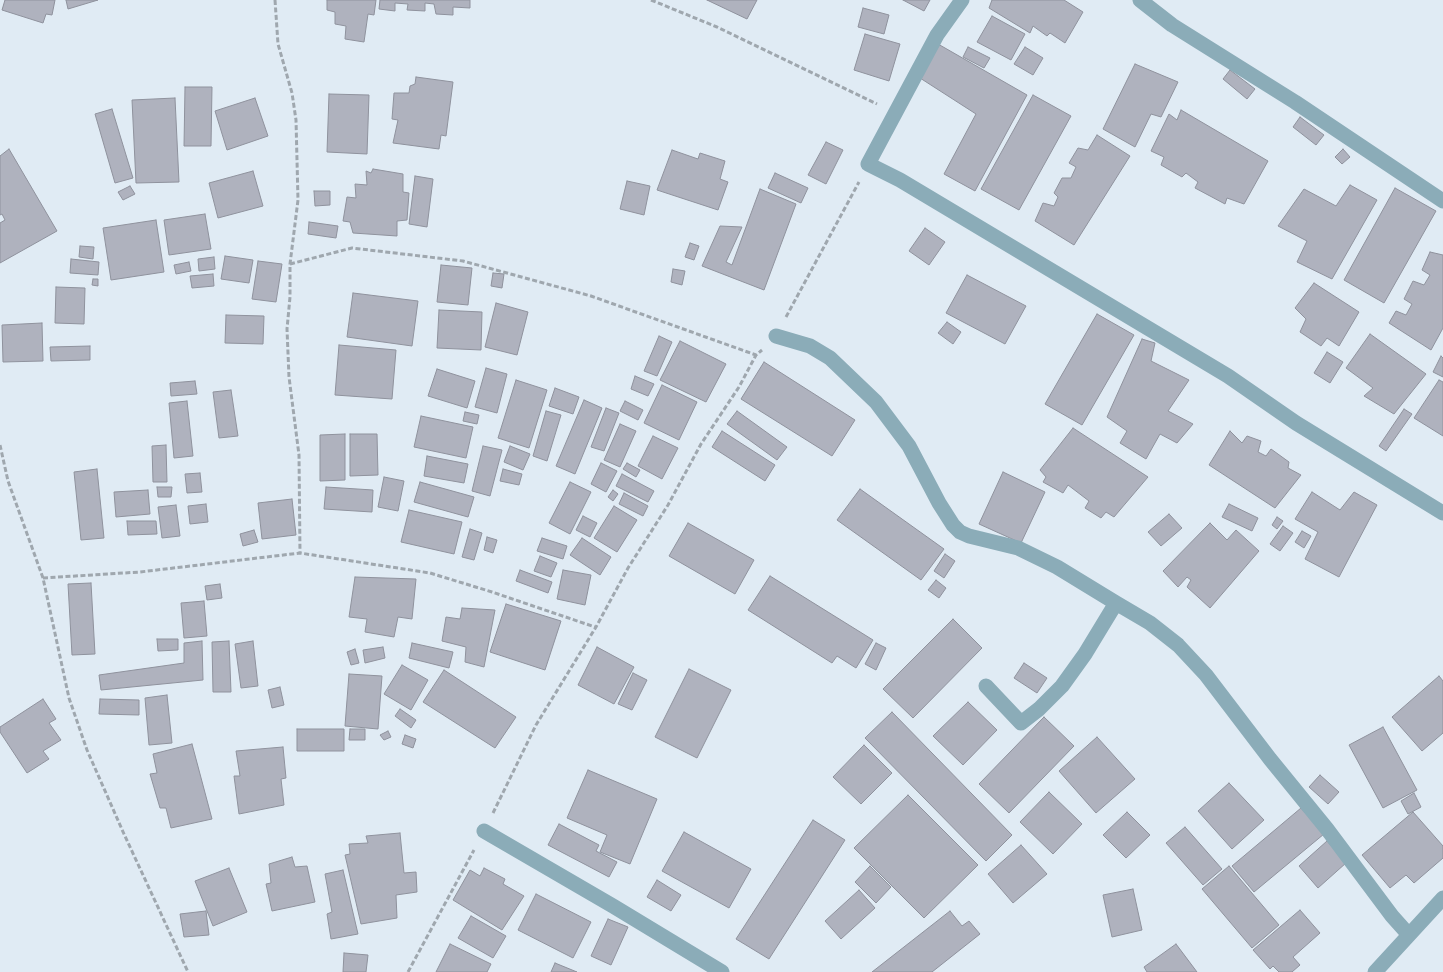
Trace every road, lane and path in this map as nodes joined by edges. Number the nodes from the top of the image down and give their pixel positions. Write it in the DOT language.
graph roads {
  1 [pos="275,0"];
  2 [pos="651,0"];
  3 [pos="962,0"];
  4 [pos="1140,0"];
  5 [pos="895,113"];
  6 [pos="868,164"];
  7 [pos="1443,201"];
  8 [pos="290,264"];
  9 [pos="776,336"];
  10 [pos="756,355"];
  11 [pos="0,444"];
  12 [pos="1443,513"];
  13 [pos="300,553"];
  14 [pos="43,578"];
  15 [pos="1116,604"];
  16 [pos="596,627"];
  17 [pos="986,686"];
  18 [pos="484,831"];
  19 [pos="1443,898"];
  20 [pos="1409,936"];
  21 [pos="188,972"];
  22 [pos="408,972"];
  23 [pos="722,972"];
  24 [pos="1375,972"];
  1 -- 8 [label="path"];
  2 -- 5 [label="path"];
  3 -- 5 [label="street"];
  4 -- 7 [label="street"];
  5 -- 6 [label="street"];
  6 -- 9 [label="path"];
  6 -- 12 [label="street"];
  8 -- 10 [label="path"];
  8 -- 13 [label="path"];
  9 -- 10 [label="path"];
  9 -- 15 [label="street"];
  10 -- 16 [label="path"];
  11 -- 14 [label="path"];
  13 -- 14 [label="path"];
  13 -- 16 [label="path"];
  14 -- 21 [label="path"];
  15 -- 17 [label="street"];
  15 -- 20 [label="street"];
  16 -- 18 [label="path"];
  18 -- 22 [label="path"];
  18 -- 23 [label="street"];
  19 -- 20 [label="street"];
  20 -- 24 [label="street"];
}
